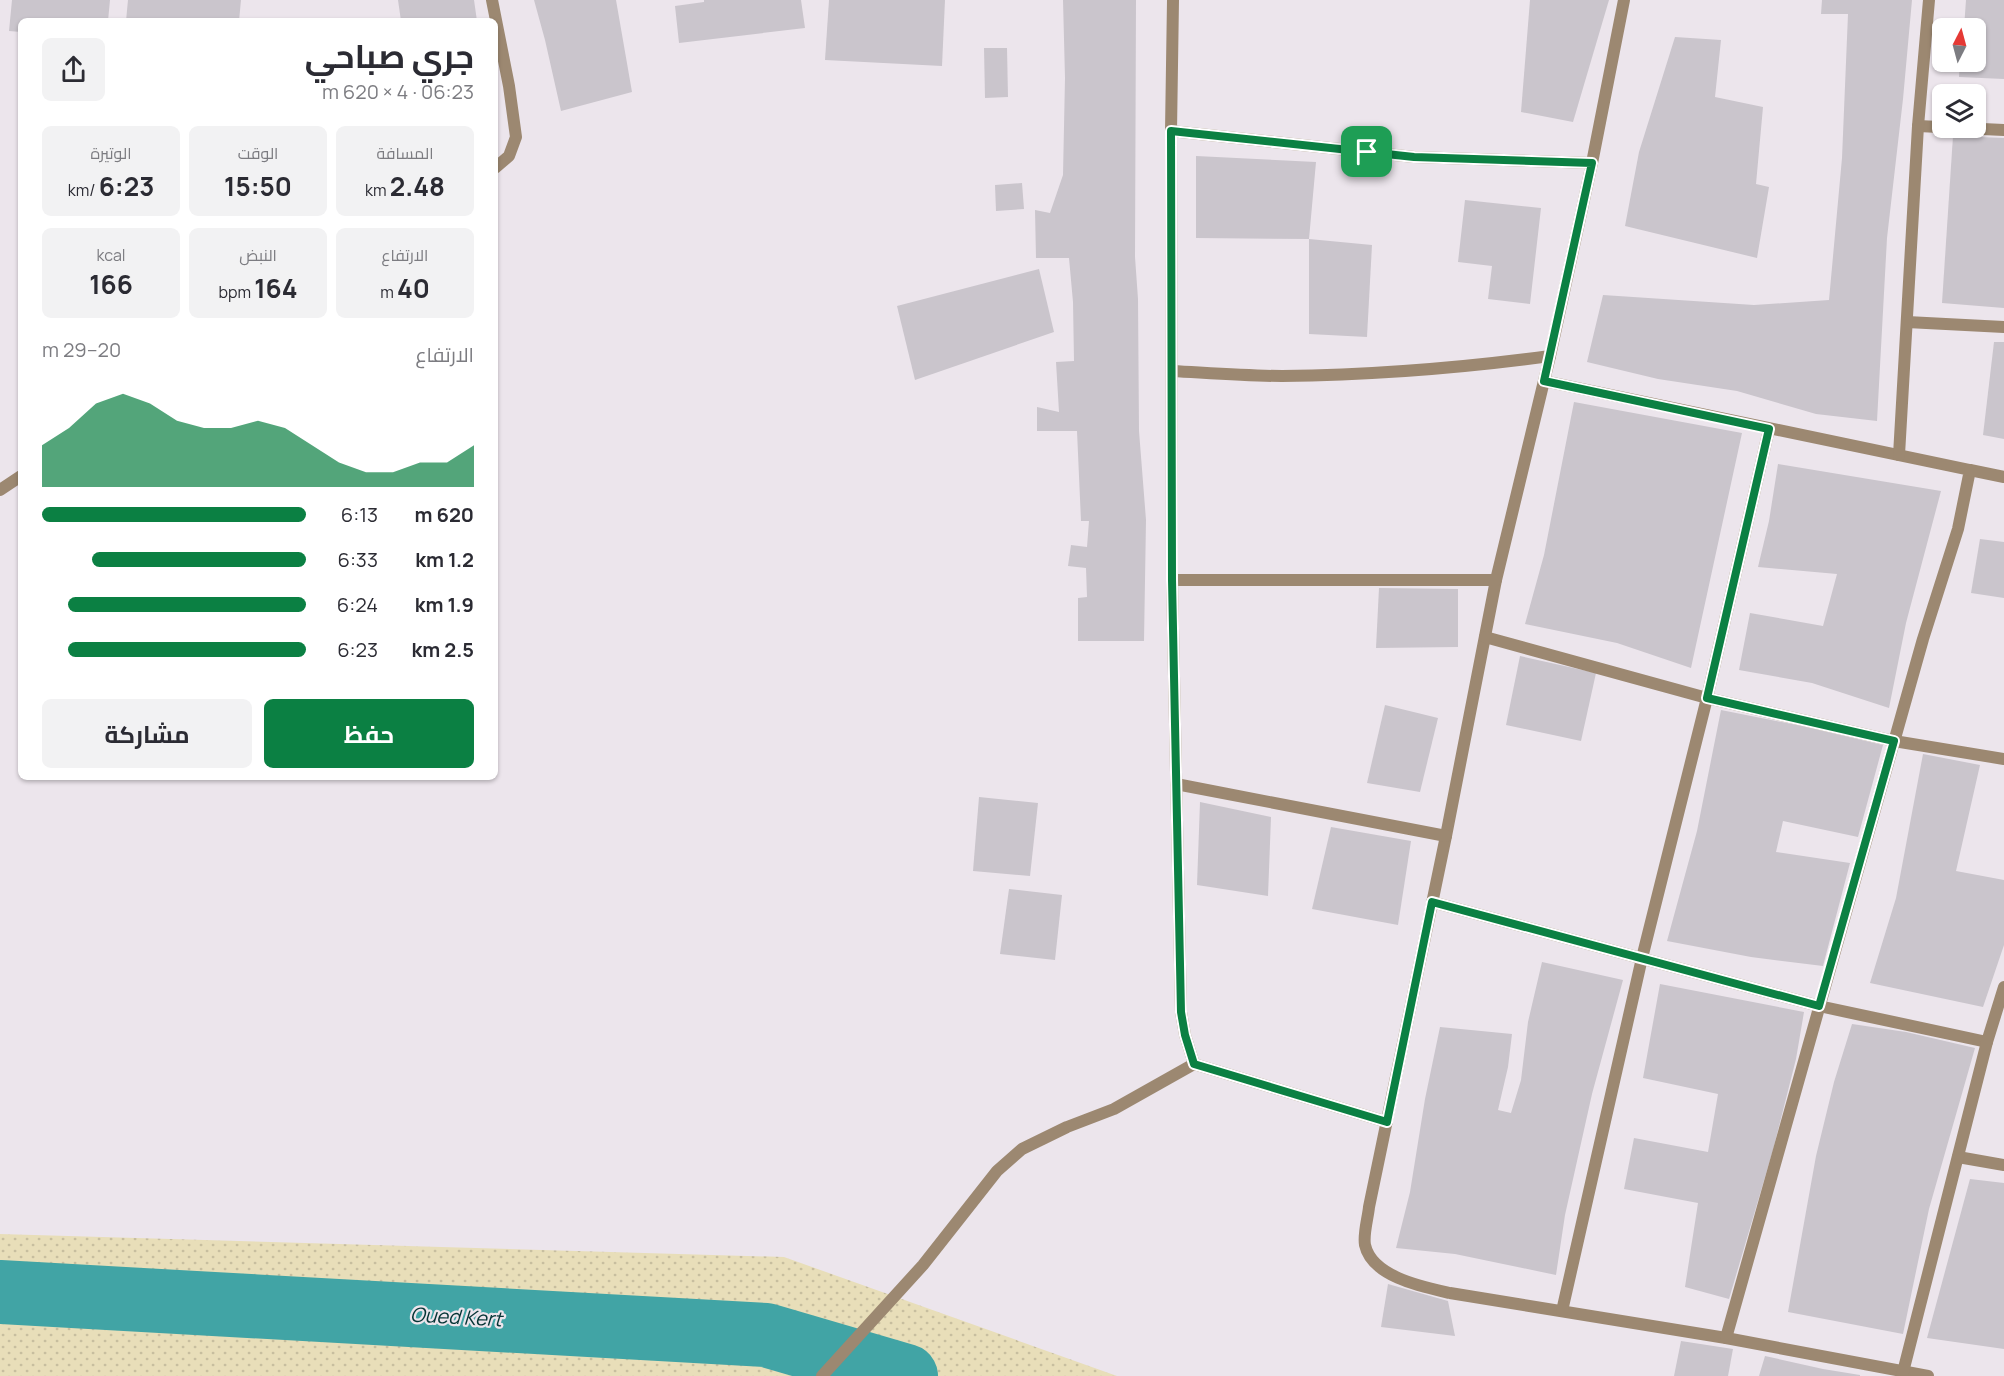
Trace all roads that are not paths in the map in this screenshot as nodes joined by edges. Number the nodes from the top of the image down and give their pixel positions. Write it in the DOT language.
graph roads {
  1 [pos="492,0"];
  2 [pos="1173,0"];
  3 [pos="1624,0"];
  4 [pos="1929,0"];
  5 [pos="496,18"];
  6 [pos="498,30"];
  7 [pos="1918,126"];
  8 [pos="2004,130"];
  9 [pos="1171,131"];
  10 [pos="1592,163"];
  11 [pos="498,165"];
  12 [pos="1907,322"];
  13 [pos="2004,327"];
  14 [pos="1550,356"];
  15 [pos="1173,371"];
  16 [pos="1544,381"];
  17 [pos="1769,429"];
  18 [pos="1899,455"];
  19 [pos="1970,470"];
  20 [pos="2004,477"];
  21 [pos="18,478"];
  22 [pos="0,490"];
  23 [pos="1172,580"];
  24 [pos="1496,580"];
  25 [pos="1485,637"];
  26 [pos="1707,698"];
  27 [pos="1894,741"];
  28 [pos="2004,759"];
  29 [pos="1176,784"];
  30 [pos="1446,836"];
  31 [pos="1432,902"];
  32 [pos="1642,958"];
  33 [pos="2004,987"];
  34 [pos="1819,1006"];
  35 [pos="1987,1042"];
  36 [pos="1194,1064"];
  37 [pos="1387,1122"];
  38 [pos="1958,1157"];
  39 [pos="2004,1165"];
  40 [pos="1562,1311"];
  41 [pos="1726,1338"];
  42 [pos="1902,1374"];
  43 [pos="822,1376"];
  44 [pos="1928,1376"];
  1 -- 5 [label="street"];
  2 -- 9 [label="street"];
  3 -- 10 [label="street"];
  4 -- 7 [label="street"];
  6 -- 11 [label="street"];
  7 -- 8 [label="street"];
  7 -- 12 [label="street"];
  9 -- 10 [label="street"];
  9 -- 15 [label="street"];
  10 -- 14 [label="street"];
  12 -- 13 [label="street"];
  12 -- 18 [label="street"];
  14 -- 15 [label="street"];
  14 -- 16 [label="street"];
  15 -- 23 [label="street"];
  16 -- 17 [label="street"];
  16 -- 24 [label="street"];
  17 -- 18 [label="street"];
  17 -- 26 [label="street"];
  18 -- 19 [label="street"];
  19 -- 20 [label="street"];
  19 -- 27 [label="street"];
  21 -- 22 [label="street"];
  23 -- 24 [label="street"];
  23 -- 29 [label="street"];
  24 -- 25 [label="street"];
  25 -- 26 [label="street"];
  25 -- 30 [label="street"];
  26 -- 27 [label="street"];
  26 -- 32 [label="street"];
  27 -- 28 [label="street"];
  27 -- 34 [label="street"];
  29 -- 30 [label="street"];
  29 -- 36 [label="street"];
  30 -- 31 [label="street"];
  31 -- 32 [label="street"];
  31 -- 37 [label="street"];
  32 -- 34 [label="street"];
  32 -- 40 [label="street"];
  33 -- 35 [label="street"];
  34 -- 35 [label="street"];
  34 -- 41 [label="street"];
  35 -- 38 [label="street"];
  36 -- 37 [label="street"];
  36 -- 43 [label="street"];
  37 -- 40 [label="street"];
  38 -- 39 [label="street"];
  38 -- 42 [label="street"];
  40 -- 41 [label="street"];
  41 -- 42 [label="street"];
  42 -- 44 [label="street"];
}
